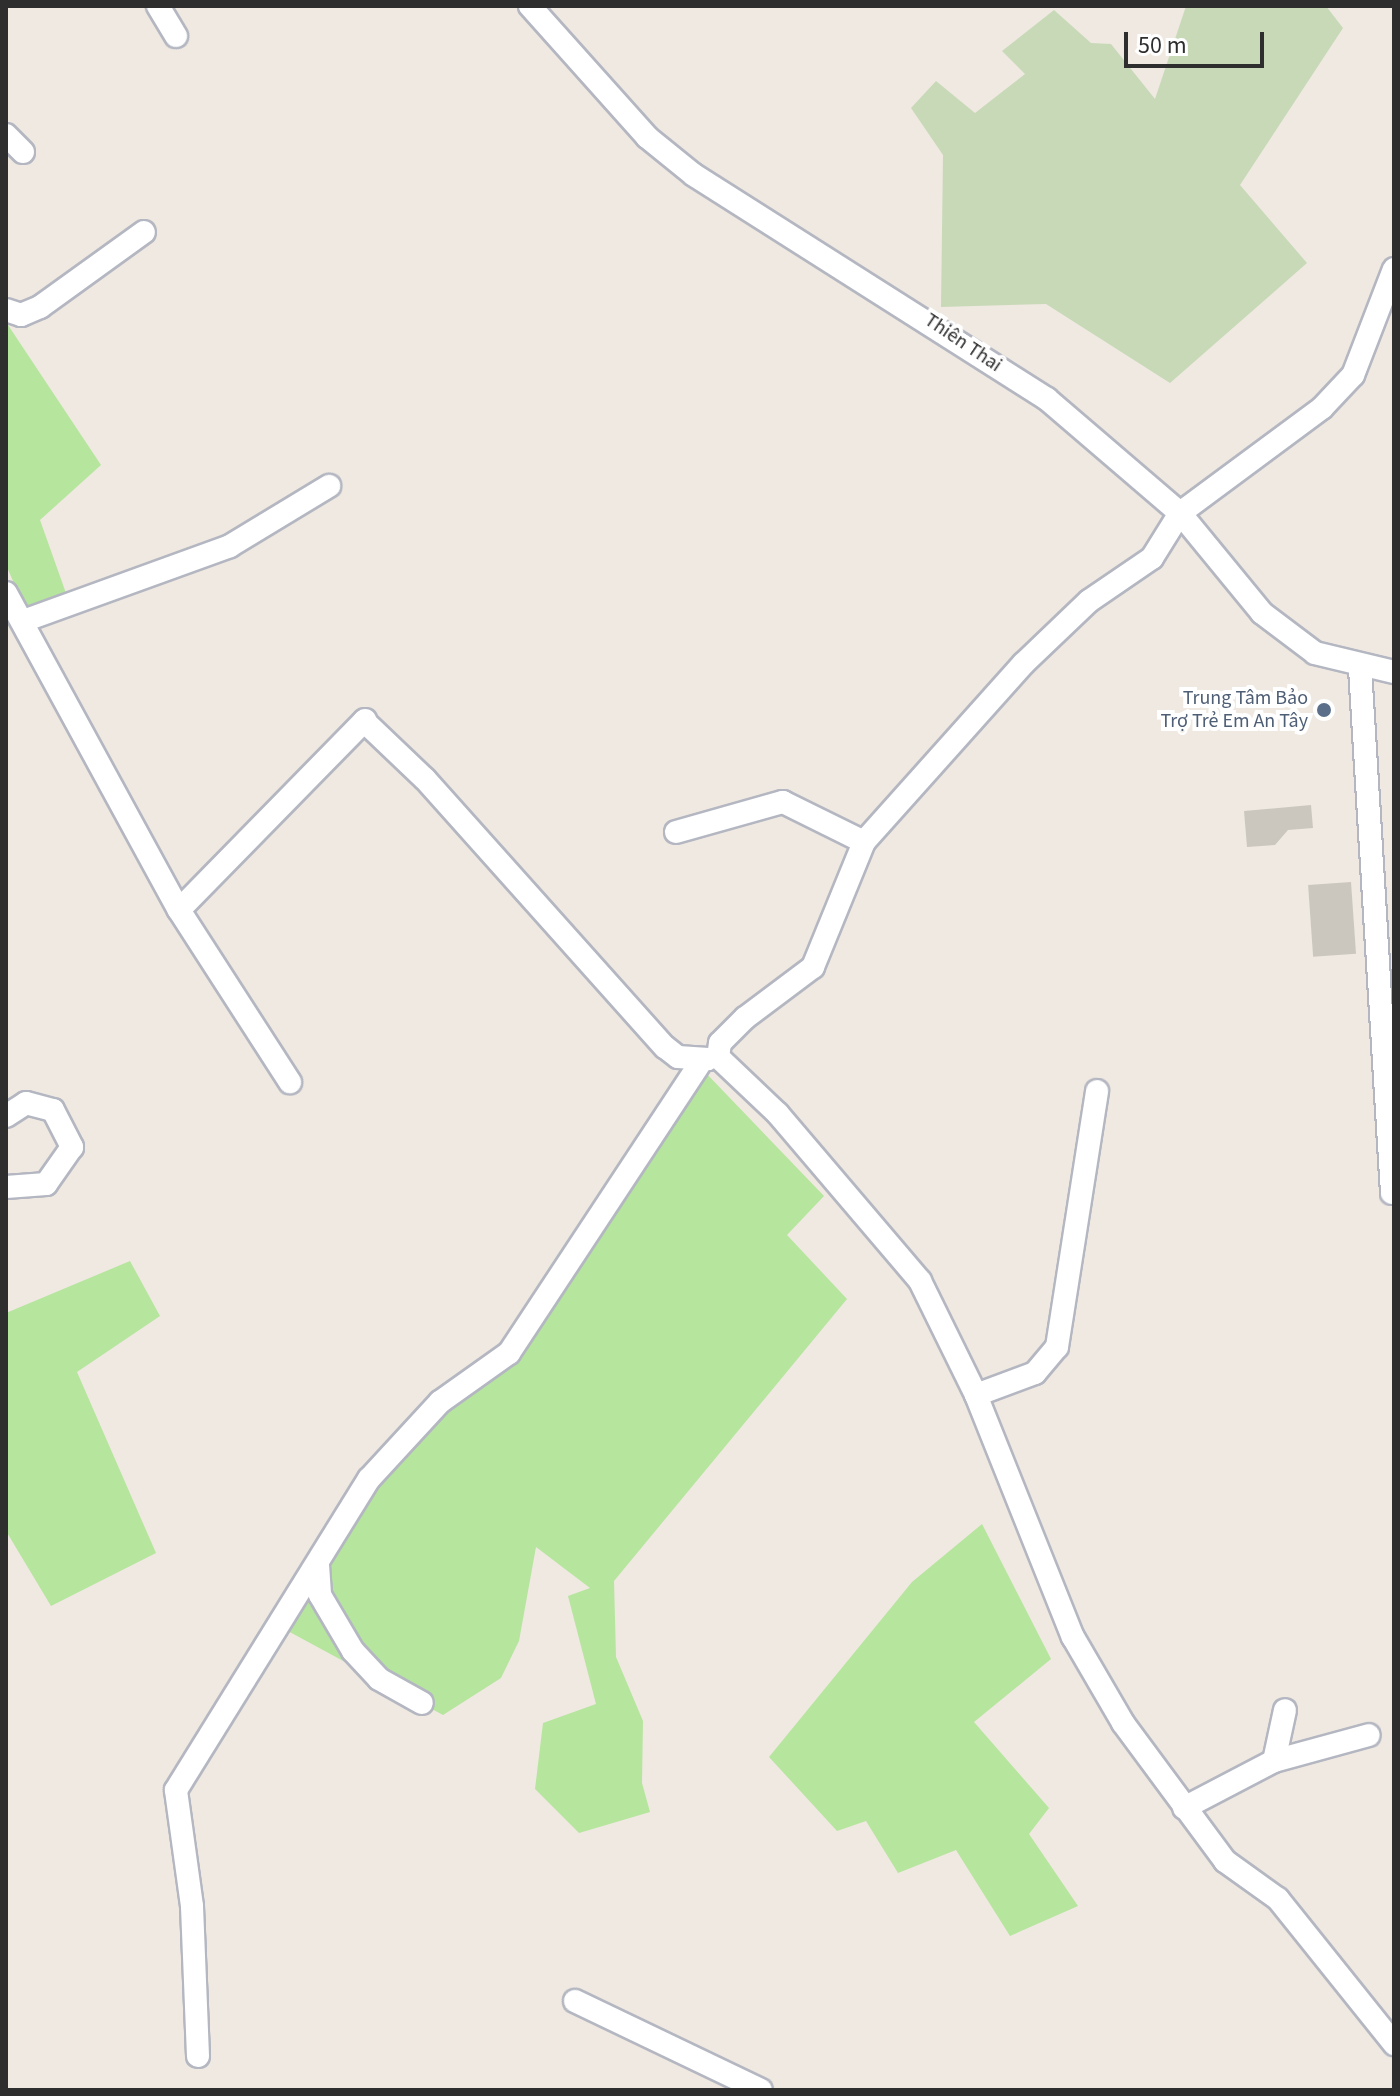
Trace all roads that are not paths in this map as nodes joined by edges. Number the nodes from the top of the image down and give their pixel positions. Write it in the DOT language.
graph roads {
  1 [pos="158,6"];
  2 [pos="534,7"];
  3 [pos="176,36"];
  4 [pos="6,135"];
  5 [pos="23,152"];
  6 [pos="144,232"];
  7 [pos="1394,269"];
  8 [pos="6,310"];
  9 [pos="329,486"];
  10 [pos="1180,513"];
  11 [pos="6,593"];
  12 [pos="26,620"];
  13 [pos="1360,668"];
  14 [pos="1394,672"];
  15 [pos="676,832"];
  16 [pos="864,842"];
  17 [pos="179,910"];
  18 [pos="710,1058"];
  19 [pos="290,1082"];
  20 [pos="1097,1091"];
  21 [pos="6,1116"];
  22 [pos="6,1187"];
  23 [pos="1392,1193"];
  24 [pos="976,1395"];
  25 [pos="318,1565"];
  26 [pos="422,1703"];
  27 [pos="1285,1710"];
  28 [pos="1369,1735"];
  29 [pos="1274,1761"];
  30 [pos="1184,1808"];
  31 [pos="575,2001"];
  32 [pos="1394,2044"];
  33 [pos="198,2056"];
  34 [pos="761,2090"];
  1 -- 3 [label="street"];
  2 -- 10 [label="street, Thiên Thai"];
  4 -- 5 [label="street"];
  6 -- 8 [label="street"];
  7 -- 10 [label="street"];
  9 -- 12 [label="street"];
  10 -- 13 [label="street, Thiên Thai"];
  10 -- 16 [label="street"];
  11 -- 12 [label="street"];
  12 -- 17 [label="street"];
  13 -- 14 [label="street, Thiên Thai"];
  13 -- 23 [label="street"];
  15 -- 16 [label="street"];
  16 -- 18 [label="street"];
  17 -- 18 [label="street"];
  17 -- 19 [label="street"];
  18 -- 24 [label="street"];
  18 -- 25 [label="street"];
  20 -- 24 [label="street"];
  21 -- 22 [label="street"];
  24 -- 30 [label="street"];
  25 -- 26 [label="street"];
  25 -- 33 [label="street"];
  27 -- 29 [label="street"];
  28 -- 29 [label="street"];
  29 -- 30 [label="street"];
  30 -- 32 [label="street"];
  31 -- 34 [label="street"];
}
